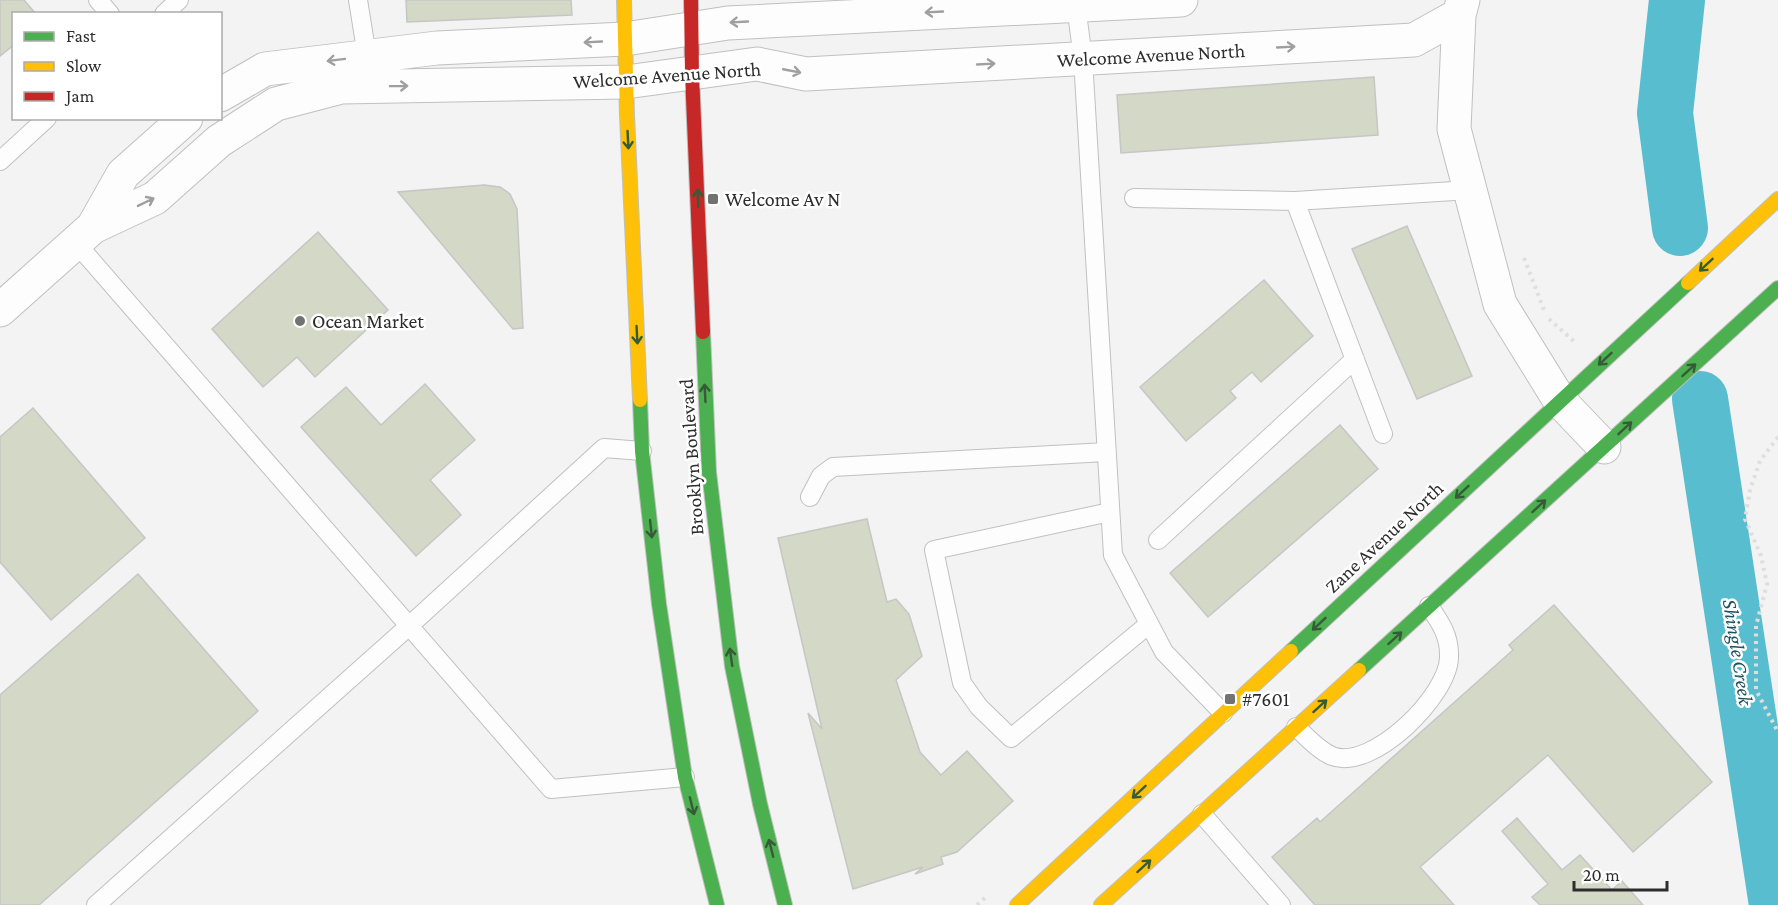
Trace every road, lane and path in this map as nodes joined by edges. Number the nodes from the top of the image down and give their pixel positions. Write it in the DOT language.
graph roads {
  1 [pos="98,0"];
  2 [pos="179,0"];
  3 [pos="358,0"];
  4 [pos="624,0"];
  5 [pos="1181,0"];
  6 [pos="1076,4"];
  7 [pos="1451,5"];
  8 [pos="108,12"];
  9 [pos="166,12"];
  10 [pos="692,14"];
  11 [pos="625,39"];
  12 [pos="367,56"];
  13 [pos="1083,58"];
  14 [pos="692,74"];
  15 [pos="626,82"];
  16 [pos="222,94"];
  17 [pos="45,120"];
  18 [pos="184,120"];
  19 [pos="0,161"];
  20 [pos="1470,190"];
  21 [pos="1134,198"];
  22 [pos="1778,199"];
  23 [pos="1295,201"];
  24 [pos="85,235"];
  25 [pos="1522,253"];
  26 [pos="1778,288"];
  27 [pos="0,310"];
  28 [pos="1584,337"];
  29 [pos="1355,359"];
  30 [pos="1560,401"];
  31 [pos="1383,434"];
  32 [pos="1778,437"];
  33 [pos="1604,447"];
  34 [pos="642,452"];
  35 [pos="1106,452"];
  36 [pos="810,497"];
  37 [pos="1110,512"];
  38 [pos="1158,540"];
  39 [pos="1430,606"];
  40 [pos="1149,624"];
  41 [pos="410,626"];
  42 [pos="1223,713"];
  43 [pos="1296,727"];
  44 [pos="1778,732"];
  45 [pos="685,777"];
  46 [pos="1202,813"];
  47 [pos="96,905"];
  48 [pos="717,905"];
  49 [pos="785,905"];
  50 [pos="1017,905"];
  51 [pos="1101,905"];
  52 [pos="1281,905"];
  1 -- 8 [label="lane"];
  2 -- 9 [label="lane"];
  3 -- 12 [label="lane"];
  4 -- 11 [label="street"];
  5 -- 6 [label="street, Welcome Avenue North"];
  6 -- 10 [label="street, Welcome Avenue North, one-way"];
  6 -- 13 [label="lane"];
  13 -- 7 [label="street, Welcome Avenue North, one-way"];
  7 -- 20 [label="street"];
  10 -- 11 [label="street, Welcome Avenue North"];
  10 -- 14 [label="street, Brooklyn Boulevard"];
  11 -- 12 [label="street, Welcome Avenue North, one-way"];
  11 -- 15 [label="street"];
  12 -- 16 [label="street, Welcome Avenue North, one-way"];
  14 -- 13 [label="street, Welcome Avenue North, one-way"];
  13 -- 35 [label="lane"];
  14 -- 15 [label="street, Welcome Avenue North"];
  49 -- 14 [label="street, Brooklyn Boulevard, one-way"];
  24 -- 15 [label="street, Welcome Avenue North, one-way"];
  15 -- 34 [label="street, one-way"];
  17 -- 19 [label="lane"];
  18 -- 24 [label="street, Welcome Avenue North"];
  20 -- 23 [label="lane"];
  20 -- 30 [label="street"];
  21 -- 23 [label="lane"];
  22 -- 30 [label="street, Zane Avenue North, one-way"];
  23 -- 29 [label="lane"];
  24 -- 27 [label="street, Welcome Avenue North"];
  24 -- 41 [label="lane"];
  25 -- 28 [label="path"];
  33 -- 26 [label="street, one-way"];
  29 -- 31 [label="lane"];
  29 -- 38 [label="lane"];
  30 -- 33 [label="street"];
  30 -- 42 [label="street, Zane Avenue North, one-way"];
  32 -- 44 [label="path"];
  39 -- 33 [label="street, one-way"];
  34 -- 41 [label="lane"];
  34 -- 45 [label="street, one-way"];
  35 -- 36 [label="lane"];
  35 -- 37 [label="lane"];
  37 -- 40 [label="lane"];
  37 -- 40 [label="lane"];
  43 -- 39 [label="street, one-way"];
  39 -- 43 [label="lane"];
  40 -- 42 [label="lane"];
  41 -- 45 [label="lane"];
  41 -- 47 [label="lane"];
  42 -- 50 [label="street, Zane Avenue North, one-way"];
  43 -- 46 [label="street"];
  45 -- 48 [label="street, one-way"];
  51 -- 46 [label="street, one-way"];
  46 -- 52 [label="lane"];
}
